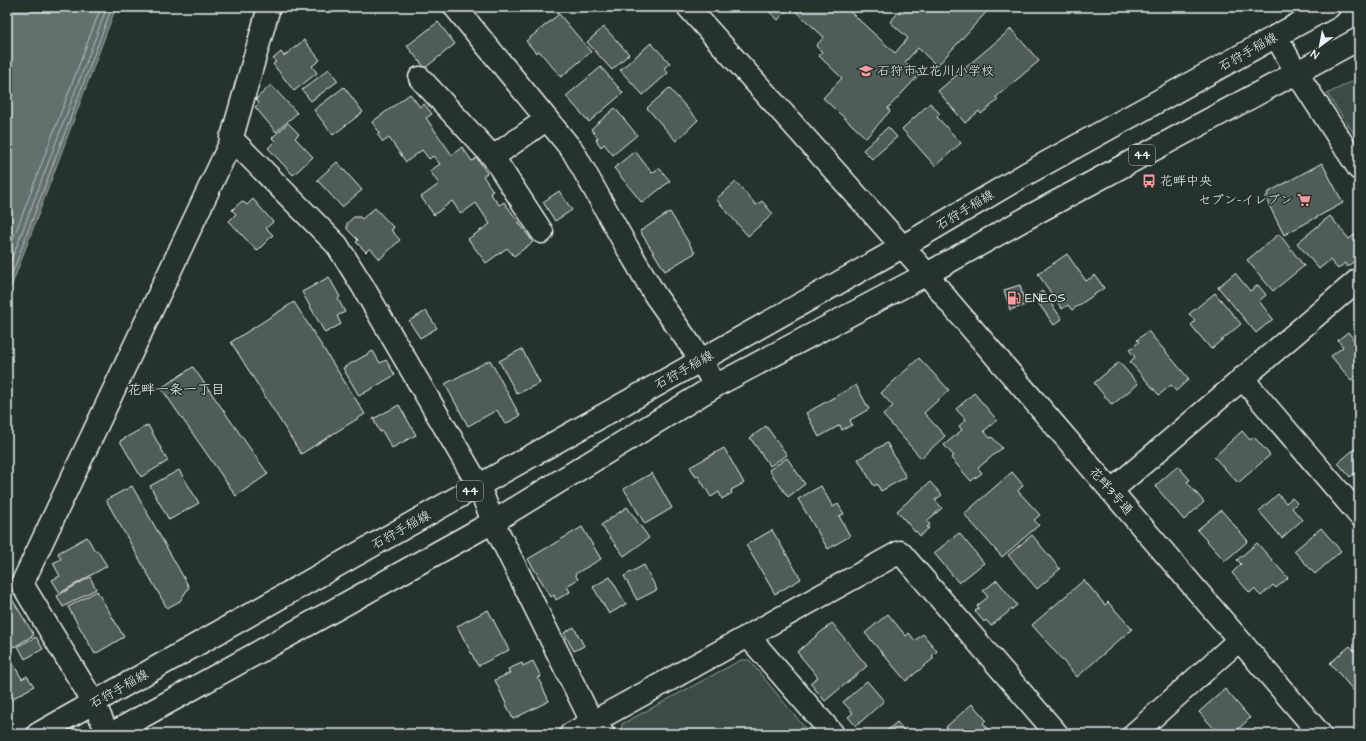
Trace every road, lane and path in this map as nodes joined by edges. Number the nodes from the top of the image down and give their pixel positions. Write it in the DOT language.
graph roads {
  1 [pos="269,7"];
  2 [pos="454,7"];
  3 [pos="688,7"];
  4 [pos="1329,7"];
  5 [pos="1276,36"];
  6 [pos="1359,39"];
  7 [pos="1296,72"];
  8 [pos="420,78"];
  9 [pos="547,119"];
  10 [pos="231,138"];
  11 [pos="493,157"];
  12 [pos="1359,169"];
  13 [pos="542,232"];
  14 [pos="902,247"];
  15 [pos="927,274"];
  16 [pos="1359,279"];
  17 [pos="701,360"];
  18 [pos="1242,378"];
  19 [pos="715,386"];
  20 [pos="479,486"];
  21 [pos="1111,490"];
  22 [pos="1359,515"];
  23 [pos="493,522"];
  24 [pos="748,636"];
  25 [pos="1239,640"];
  26 [pos="94,703"];
  27 [pos="597,728"];
  28 [pos="38,734"];
  29 [pos="109,734"];
  30 [pos="571,734"];
  31 [pos="833,734"];
  32 [pos="1057,734"];
  33 [pos="1134,734"];
  34 [pos="1320,734"];
  1 -- 10 [label="street"];
  2 -- 9 [label="street"];
  3 -- 14 [label="street, 花畔3号通"];
  4 -- 5 [label="street, 石狩手稲線 / 44"];
  5 -- 7 [label="street"];
  5 -- 14 [label="street, 石狩手稲線 / 44"];
  6 -- 7 [label="street, 44"];
  7 -- 12 [label="street"];
  7 -- 15 [label="street, 44"];
  8 -- 11 [label="street"];
  9 -- 11 [label="street"];
  9 -- 17 [label="street"];
  10 -- 20 [label="street"];
  10 -- 26 [label="street"];
  11 -- 13 [label="street"];
  14 -- 15 [label="street, 花畔3号通"];
  14 -- 17 [label="street, 石狩手稲線 / 44"];
  15 -- 19 [label="street, 44"];
  15 -- 21 [label="street, 花畔3号通"];
  16 -- 18 [label="street"];
  17 -- 19 [label="street"];
  17 -- 20 [label="street, 石狩手稲線 / 44"];
  18 -- 21 [label="street"];
  18 -- 22 [label="street"];
  19 -- 23 [label="street, 44"];
  20 -- 23 [label="street"];
  20 -- 26 [label="street, 石狩手稲線 / 44"];
  21 -- 25 [label="street, 花畔3号通"];
  23 -- 27 [label="street"];
  23 -- 29 [label="street, 44"];
  24 -- 27 [label="street"];
  24 -- 31 [label="street"];
  24 -- 32 [label="street"];
  25 -- 33 [label="street"];
  25 -- 34 [label="street, 花畔3号通"];
  26 -- 28 [label="street, 石狩手稲線 / 44"];
  26 -- 29 [label="street"];
  27 -- 30 [label="street"];
}
